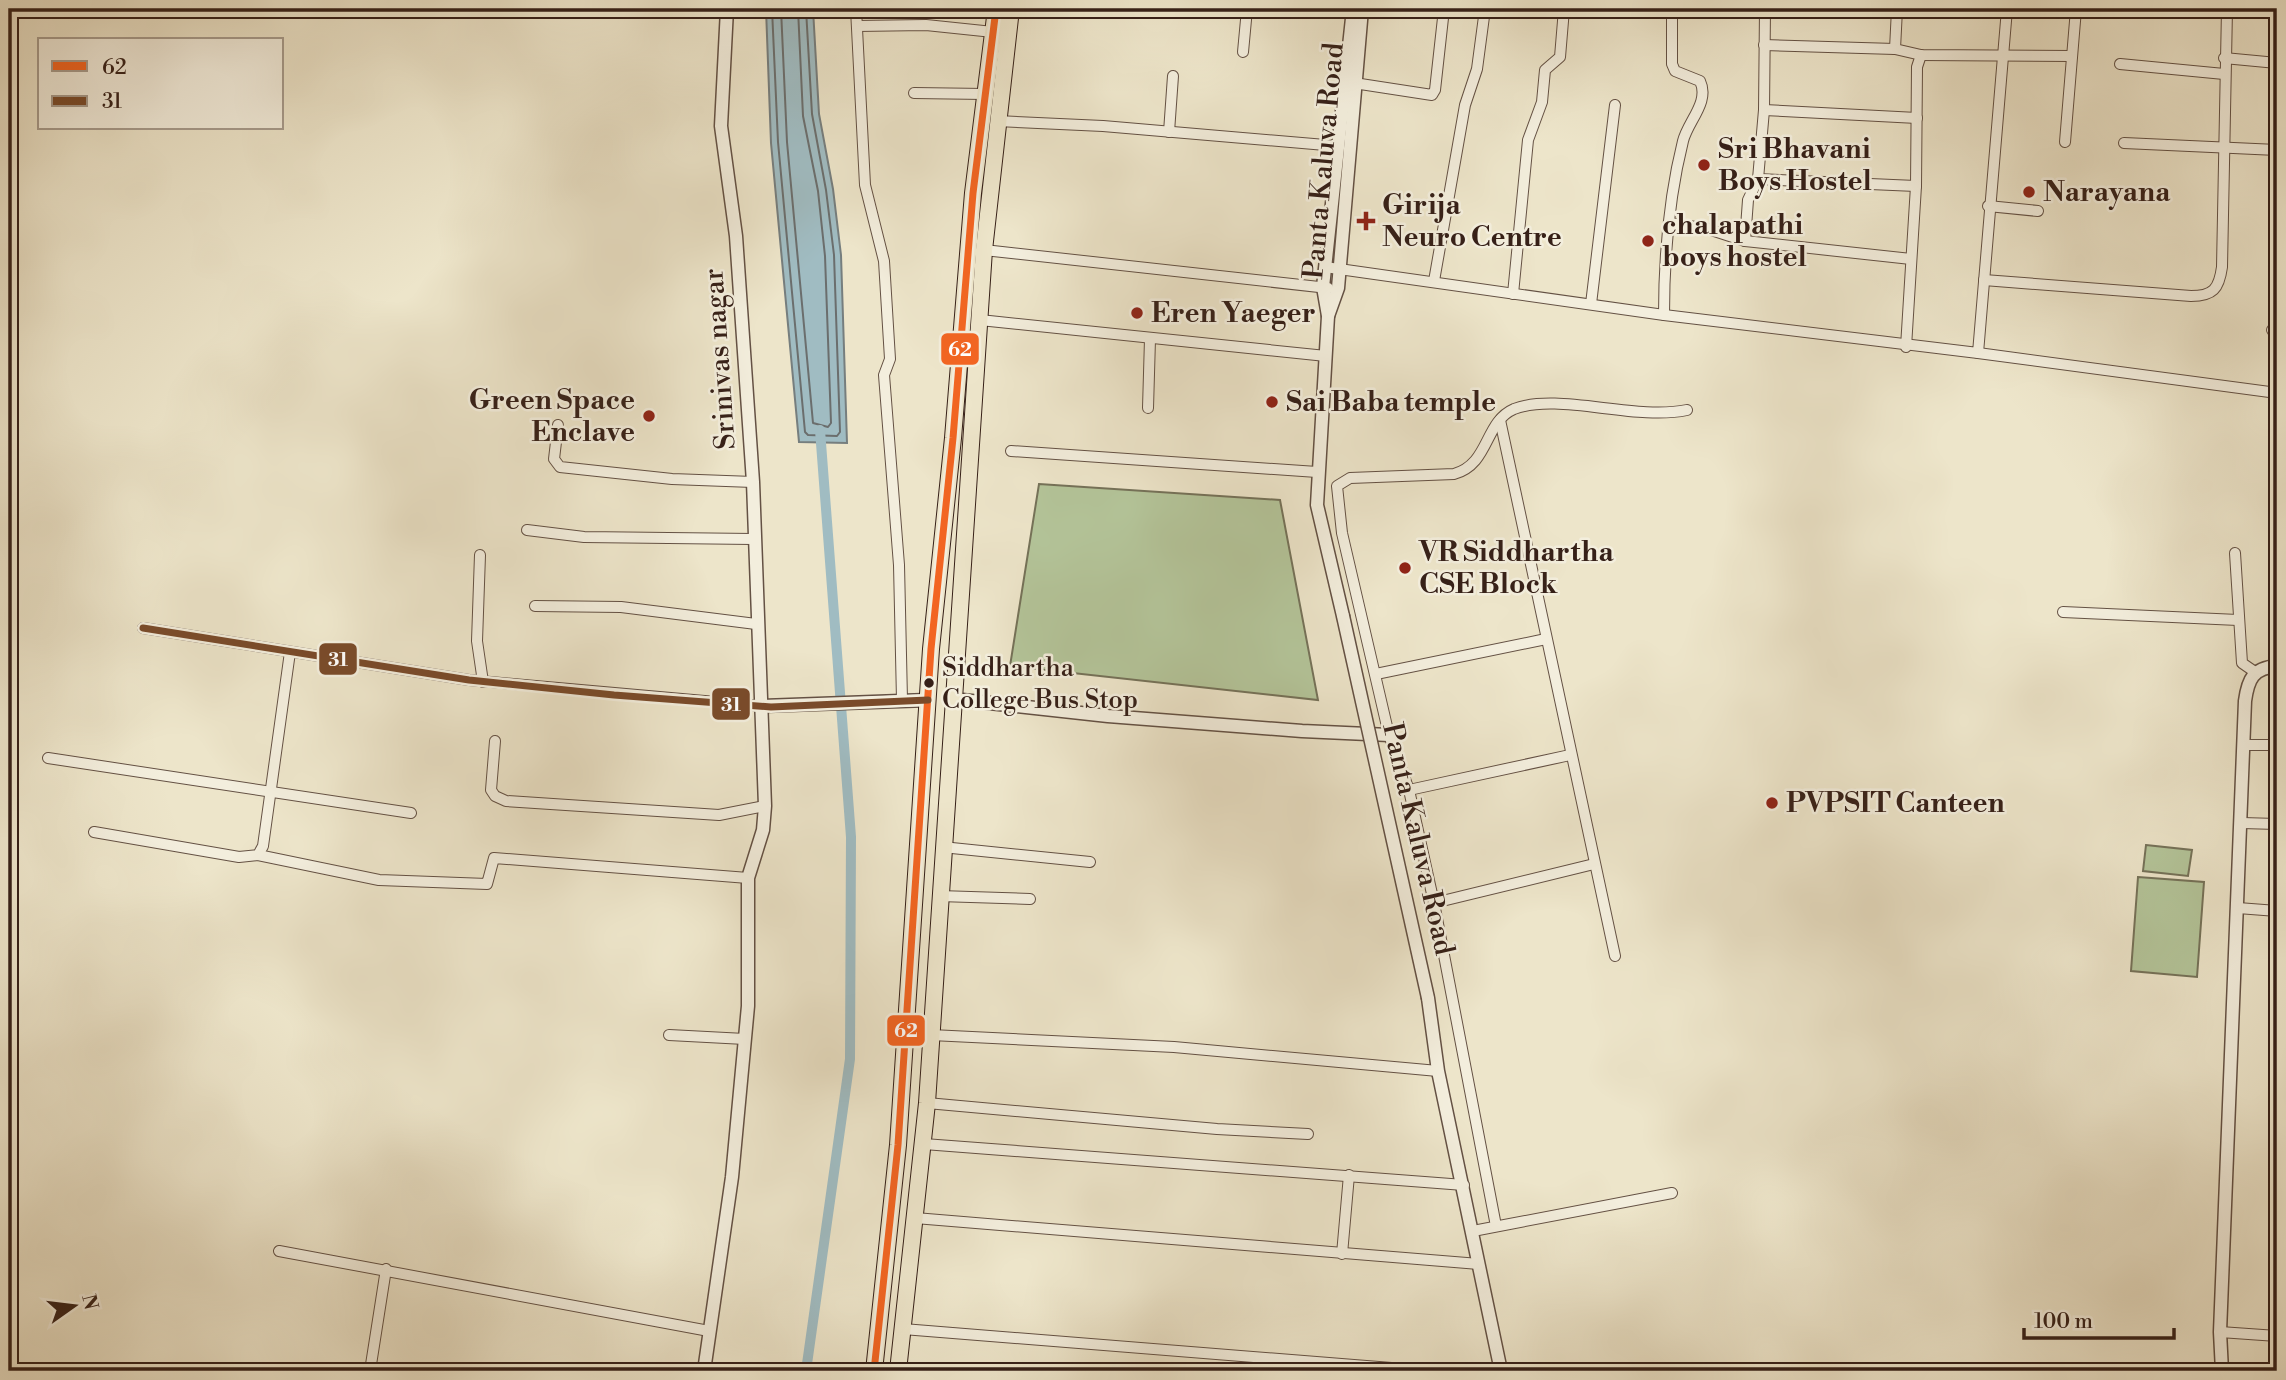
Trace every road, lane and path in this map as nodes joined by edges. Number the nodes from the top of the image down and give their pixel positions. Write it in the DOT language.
graph roads {
  1 [pos="727,9"];
  2 [pos="856,9"];
  3 [pos="996,9"];
  4 [pos="1011,9"];
  5 [pos="1236,9"];
  6 [pos="1247,9"];
  7 [pos="1444,9"];
  8 [pos="1485,9"];
  9 [pos="1564,9"];
  10 [pos="1672,9"];
  11 [pos="1732,9"];
  12 [pos="2007,9"];
  13 [pos="2076,9"];
  14 [pos="2227,9"];
  15 [pos="1356,10"];
  16 [pos="1765,10"];
  17 [pos="1896,10"];
  18 [pos="1931,13"];
  19 [pos="857,26"];
  20 [pos="993,32"];
  21 [pos="1764,45"];
  22 [pos="1895,49"];
  23 [pos="1243,51"];
  24 [pos="1921,55"];
  25 [pos="2003,55"];
  26 [pos="2072,56"];
  27 [pos="2224,58"];
  28 [pos="2277,63"];
  29 [pos="2120,64"];
  30 [pos="2224,74"];
  31 [pos="1173,76"];
  32 [pos="1354,83"];
  33 [pos="914,93"];
  34 [pos="985,94"];
  35 [pos="1615,105"];
  36 [pos="1764,110"];
  37 [pos="1917,118"];
  38 [pos="997,121"];
  39 [pos="1169,132"];
  40 [pos="2065,142"];
  41 [pos="2124,143"];
  42 [pos="1337,146"];
  43 [pos="2222,149"];
  44 [pos="2277,150"];
  45 [pos="1758,179"];
  46 [pos="1916,186"];
  47 [pos="1988,205"];
  48 [pos="2038,211"];
  49 [pos="1670,223"];
  50 [pos="1745,241"];
  51 [pos="984,250"];
  52 [pos="1911,259"];
  53 [pos="1325,267"];
  54 [pos="1340,270"];
  55 [pos="1984,280"];
  56 [pos="1434,281"];
  57 [pos="1323,287"];
  58 [pos="1338,288"];
  59 [pos="1513,294"];
  60 [pos="1591,304"];
  61 [pos="1664,315"];
  62 [pos="1328,316"];
  63 [pos="980,320"];
  64 [pos="1150,339"];
  65 [pos="1906,347"];
  66 [pos="1978,353"];
  67 [pos="1326,356"];
  68 [pos="2277,393"];
  69 [pos="1148,408"];
  70 [pos="1687,410"];
  71 [pos="1500,420"];
  72 [pos="558,425"];
  73 [pos="1011,451"];
  74 [pos="1317,472"];
  75 [pos="753,482"];
  76 [pos="527,530"];
  77 [pos="753,539"];
  78 [pos="2235,553"];
  79 [pos="480,555"];
  80 [pos="535,606"];
  81 [pos="2063,612"];
  82 [pos="2238,620"];
  83 [pos="756,624"];
  84 [pos="143,628"];
  85 [pos="1546,639"];
  86 [pos="290,652"];
  87 [pos="2277,666"];
  88 [pos="2255,672"];
  89 [pos="1376,674"];
  90 [pos="483,682"];
  91 [pos="953,699"];
  92 [pos="902,700"];
  93 [pos="928,700"];
  94 [pos="761,706"];
  95 [pos="1389,735"];
  96 [pos="495,741"];
  97 [pos="2244,744"];
  98 [pos="2277,745"];
  99 [pos="1570,755"];
  100 [pos="48,758"];
  101 [pos="1409,790"];
  102 [pos="271,792"];
  103 [pos="765,806"];
  104 [pos="411,813"];
  105 [pos="2242,824"];
  106 [pos="2277,824"];
  107 [pos="94,832"];
  108 [pos="942,847"];
  109 [pos="258,855"];
  110 [pos="1090,862"];
  111 [pos="1594,864"];
  112 [pos="748,878"];
  113 [pos="939,896"];
  114 [pos="1030,899"];
  115 [pos="1434,903"];
  116 [pos="2238,908"];
  117 [pos="2277,911"];
  118 [pos="1615,956"];
  119 [pos="669,1035"];
  120 [pos="931,1035"];
  121 [pos="745,1040"];
  122 [pos="1438,1071"];
  123 [pos="927,1103"];
  124 [pos="1308,1134"];
  125 [pos="924,1144"];
  126 [pos="1349,1175"];
  127 [pos="1464,1185"];
  128 [pos="1672,1193"];
  129 [pos="915,1218"];
  130 [pos="1496,1226"];
  131 [pos="1473,1231"];
  132 [pos="279,1251"];
  133 [pos="1342,1254"];
  134 [pos="1479,1264"];
  135 [pos="386,1269"];
  136 [pos="903,1329"];
  137 [pos="709,1331"];
  138 [pos="2220,1332"];
  139 [pos="2277,1336"];
  140 [pos="370,1371"];
  141 [pos="704,1371"];
  142 [pos="874,1371"];
  143 [pos="898,1371"];
  144 [pos="1429,1371"];
  145 [pos="1501,1371"];
  146 [pos="2222,1371"];
  1 -- 75 [label="street, Srinivas nagar"];
  2 -- 19 [label="street"];
  3 -- 20 [label="highway"];
  4 -- 38 [label="highway"];
  5 -- 6 [label="street"];
  6 -- 15 [label="street"];
  6 -- 23 [label="street"];
  7 -- 32 [label="street"];
  8 -- 56 [label="street"];
  9 -- 59 [label="street"];
  10 -- 49 [label="street"];
  11 -- 16 [label="street"];
  12 -- 25 [label="street"];
  13 -- 26 [label="street"];
  14 -- 27 [label="street"];
  15 -- 32 [label="street, Panta Kaluva Road"];
  15 -- 42 [label="street, Panta Kaluva Road"];
  16 -- 17 [label="street"];
  16 -- 21 [label="street"];
  17 -- 18 [label="street"];
  17 -- 22 [label="street"];
  19 -- 20 [label="street"];
  19 -- 92 [label="street"];
  20 -- 34 [label="highway"];
  21 -- 22 [label="street"];
  21 -- 36 [label="street"];
  22 -- 24 [label="street"];
  24 -- 25 [label="street"];
  24 -- 37 [label="street"];
  25 -- 26 [label="street"];
  25 -- 47 [label="street"];
  26 -- 40 [label="street"];
  27 -- 28 [label="street"];
  27 -- 30 [label="street"];
  29 -- 30 [label="street"];
  30 -- 43 [label="street"];
  31 -- 39 [label="street"];
  32 -- 54 [label="street, Panta Kaluva Road"];
  33 -- 34 [label="street"];
  34 -- 93 [label="highway"];
  35 -- 60 [label="street"];
  36 -- 37 [label="street"];
  36 -- 45 [label="street"];
  37 -- 46 [label="street"];
  38 -- 39 [label="street"];
  38 -- 51 [label="highway"];
  39 -- 42 [label="street"];
  41 -- 43 [label="street"];
  42 -- 53 [label="street, Panta Kaluva Road"];
  43 -- 44 [label="street"];
  43 -- 55 [label="street"];
  45 -- 46 [label="street"];
  45 -- 50 [label="street"];
  46 -- 52 [label="street"];
  47 -- 48 [label="street"];
  47 -- 55 [label="street"];
  49 -- 50 [label="street"];
  49 -- 61 [label="street"];
  50 -- 52 [label="street"];
  51 -- 57 [label="street"];
  51 -- 63 [label="highway"];
  52 -- 65 [label="street"];
  53 -- 54 [label="street"];
  53 -- 57 [label="street, Panta Kaluva Road"];
  54 -- 56 [label="street"];
  54 -- 58 [label="street, Panta Kaluva Road"];
  55 -- 66 [label="street"];
  56 -- 59 [label="street"];
  57 -- 58 [label="street"];
  57 -- 62 [label="street, Panta Kaluva Road"];
  58 -- 62 [label="street, Panta Kaluva Road"];
  59 -- 60 [label="street"];
  60 -- 61 [label="street"];
  61 -- 65 [label="street"];
  62 -- 67 [label="street, Panta Kaluva Road"];
  63 -- 64 [label="street"];
  63 -- 91 [label="highway"];
  64 -- 67 [label="street"];
  64 -- 69 [label="street"];
  65 -- 66 [label="street"];
  66 -- 68 [label="street"];
  67 -- 74 [label="street, Panta Kaluva Road"];
  70 -- 71 [label="street"];
  71 -- 85 [label="street"];
  71 -- 89 [label="street"];
  72 -- 75 [label="street"];
  73 -- 74 [label="street"];
  74 -- 122 [label="street, Panta Kaluva Road, bridge"];
  75 -- 77 [label="street, Srinivas nagar"];
  76 -- 77 [label="street"];
  77 -- 83 [label="street, Srinivas nagar"];
  78 -- 82 [label="street"];
  79 -- 90 [label="street"];
  80 -- 83 [label="street"];
  81 -- 82 [label="street"];
  82 -- 88 [label="street"];
  83 -- 94 [label="street, Srinivas nagar"];
  84 -- 86 [label="street"];
  85 -- 89 [label="street"];
  85 -- 99 [label="street"];
  86 -- 90 [label="street"];
  86 -- 102 [label="street"];
  87 -- 88 [label="street"];
  88 -- 97 [label="street"];
  89 -- 95 [label="street"];
  90 -- 94 [label="street"];
  91 -- 95 [label="street"];
  91 -- 108 [label="highway"];
  92 -- 93 [label="street"];
  92 -- 94 [label="street"];
  93 -- 142 [label="highway"];
  94 -- 103 [label="street, Srinivas nagar"];
  95 -- 101 [label="street"];
  96 -- 103 [label="street"];
  97 -- 98 [label="street"];
  97 -- 105 [label="street"];
  99 -- 101 [label="street"];
  99 -- 111 [label="street"];
  100 -- 102 [label="street"];
  101 -- 115 [label="street"];
  102 -- 104 [label="street"];
  102 -- 109 [label="street"];
  103 -- 112 [label="street, Srinivas nagar"];
  105 -- 106 [label="street"];
  105 -- 116 [label="street"];
  107 -- 109 [label="street"];
  108 -- 110 [label="street"];
  108 -- 113 [label="highway"];
  109 -- 112 [label="street"];
  111 -- 115 [label="street"];
  111 -- 118 [label="street"];
  112 -- 121 [label="street, Srinivas nagar"];
  113 -- 114 [label="street"];
  113 -- 120 [label="highway"];
  115 -- 130 [label="street"];
  116 -- 117 [label="street"];
  116 -- 138 [label="street"];
  119 -- 121 [label="street"];
  120 -- 122 [label="street"];
  120 -- 123 [label="highway"];
  121 -- 137 [label="street, Srinivas nagar"];
  122 -- 127 [label="street, Panta Kaluva Road"];
  123 -- 124 [label="street"];
  123 -- 125 [label="highway"];
  125 -- 126 [label="street"];
  125 -- 129 [label="highway"];
  126 -- 127 [label="street"];
  126 -- 133 [label="street"];
  127 -- 131 [label="street, Panta Kaluva Road"];
  128 -- 130 [label="street"];
  129 -- 133 [label="street"];
  129 -- 136 [label="highway"];
  130 -- 131 [label="street"];
  131 -- 134 [label="street, Panta Kaluva Road"];
  132 -- 135 [label="street"];
  133 -- 134 [label="street"];
  134 -- 145 [label="street, Panta Kaluva Road"];
  135 -- 137 [label="street"];
  135 -- 140 [label="street"];
  136 -- 143 [label="highway"];
  136 -- 144 [label="street"];
  137 -- 141 [label="street, Srinivas nagar"];
  138 -- 139 [label="street"];
  138 -- 146 [label="street"];
}
